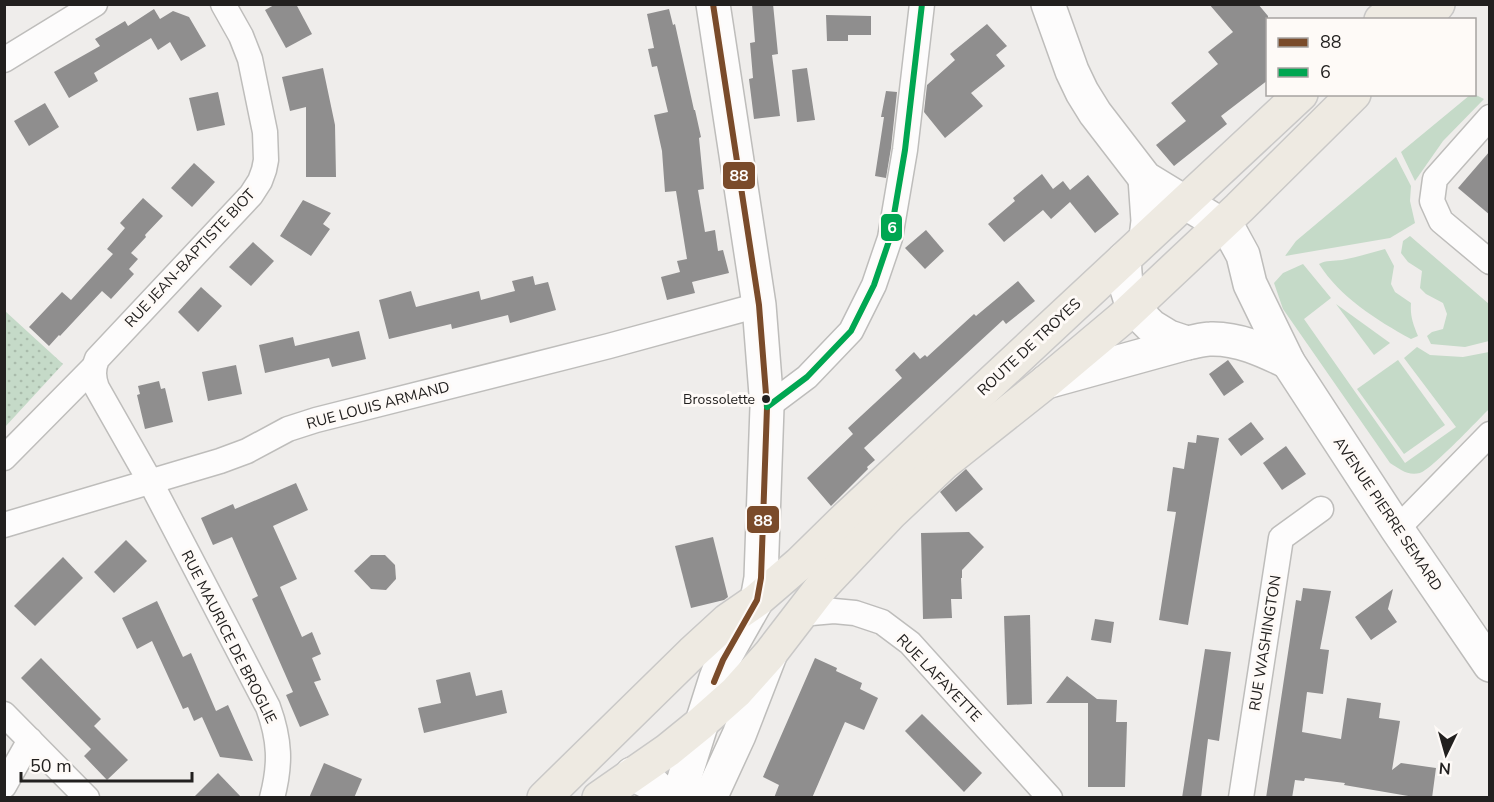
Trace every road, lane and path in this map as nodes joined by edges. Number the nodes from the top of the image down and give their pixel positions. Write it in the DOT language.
graph roads {
  1 [pos="95,4"];
  2 [pos="223,4"];
  3 [pos="713,4"];
  4 [pos="922,4"];
  5 [pos="1048,4"];
  6 [pos="1370,4"];
  7 [pos="1400,4"];
  8 [pos="1438,4"];
  9 [pos="1380,18"];
  10 [pos="1383,18"];
  11 [pos="1427,18"];
  12 [pos="4,60"];
  13 [pos="1299,96"];
  14 [pos="1352,96"];
  15 [pos="1490,117"];
  16 [pos="1145,178"];
  17 [pos="1185,202"];
  18 [pos="1222,225"];
  19 [pos="1135,249"];
  20 [pos="1490,262"];
  21 [pos="1250,284"];
  22 [pos="759,305"];
  23 [pos="1133,308"];
  24 [pos="1198,341"];
  25 [pos="1288,362"];
  26 [pos="94,367"];
  27 [pos="1046,382"];
  28 [pos="767,407"];
  29 [pos="1486,448"];
  30 [pos="4,458"];
  31 [pos="151,483"];
  32 [pos="1321,509"];
  33 [pos="4,525"];
  34 [pos="1396,529"];
  35 [pos="757,600"];
  36 [pos="800,614"];
  37 [pos="770,654"];
  38 [pos="1490,665"];
  39 [pos="4,714"];
  40 [pos="700,723"];
  41 [pos="30,740"];
  42 [pos="632,774"];
  43 [pos="4,786"];
  44 [pos="1042,795"];
  45 [pos="87,798"];
  46 [pos="272,798"];
  47 [pos="544,798"];
  48 [pos="598,798"];
  49 [pos="666,798"];
  50 [pos="678,798"];
  51 [pos="710,798"];
  52 [pos="1241,798"];
  1 -- 12 [label="street"];
  2 -- 26 [label="street, RUE JEAN-BAPTISTE BIOT"];
  3 -- 22 [label="main road"];
  4 -- 28 [label="street"];
  5 -- 16 [label="main road"];
  6 -- 9 [label="street"];
  7 -- 10 [label="main road"];
  8 -- 11 [label="main road"];
  13 -- 17 [label="main road, ROUTE DE TROYES"];
  14 -- 18 [label="main road"];
  15 -- 20 [label="street"];
  16 -- 17 [label="main road, AVENUE PIERRE SEMARD"];
  16 -- 19 [label="main road"];
  17 -- 18 [label="main road, AVENUE PIERRE SEMARD"];
  17 -- 19 [label="main road, ROUTE DE TROYES"];
  18 -- 21 [label="main road, AVENUE PIERRE SEMARD"];
  18 -- 23 [label="main road"];
  19 -- 23 [label="main road"];
  19 -- 35 [label="main road, ROUTE DE TROYES"];
  21 -- 24 [label="main road"];
  21 -- 25 [label="main road, AVENUE PIERRE SEMARD"];
  22 -- 28 [label="main road"];
  22 -- 31 [label="street, RUE LOUIS ARMAND"];
  23 -- 24 [label="main road"];
  23 -- 27 [label="main road"];
  24 -- 25 [label="main road"];
  24 -- 27 [label="main road"];
  25 -- 34 [label="main road, AVENUE PIERRE SEMARD"];
  26 -- 30 [label="street, RUE JEAN-BAPTISTE BIOT"];
  26 -- 31 [label="street"];
  27 -- 36 [label="main road"];
  28 -- 35 [label="main road"];
  29 -- 34 [label="street"];
  31 -- 33 [label="street, RUE LOUIS ARMAND"];
  31 -- 46 [label="street, RUE MAURICE DE BROGLIE"];
  32 -- 52 [label="street, RUE WASHINGTON"];
  34 -- 38 [label="main road, AVENUE PIERRE SEMARD"];
  35 -- 40 [label="main road"];
  35 -- 47 [label="main road, ROUTE DE TROYES"];
  36 -- 37 [label="main road"];
  36 -- 44 [label="street, RUE LAFAYETTE"];
  37 -- 40 [label="main road"];
  37 -- 51 [label="main road"];
  39 -- 41 [label="street"];
  40 -- 42 [label="main road"];
  40 -- 50 [label="main road"];
  41 -- 43 [label="street"];
  41 -- 45 [label="street"];
  42 -- 48 [label="main road"];
  42 -- 49 [label="main road"];
}
